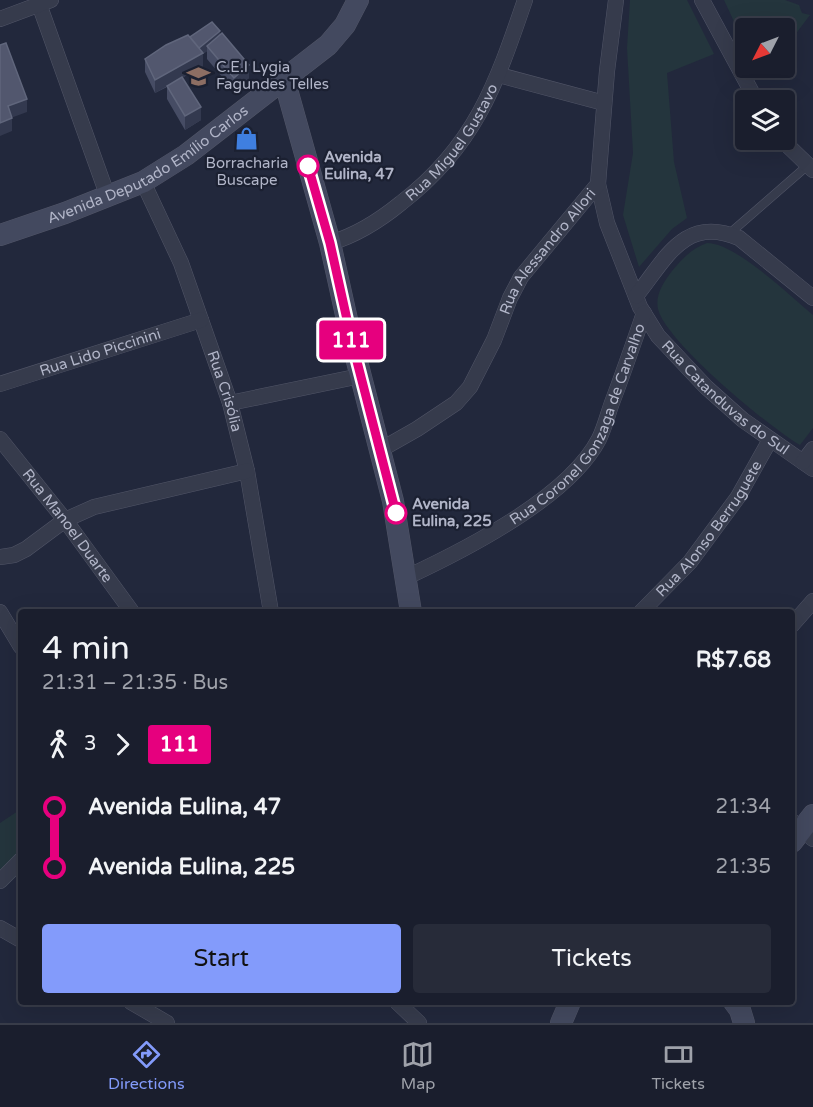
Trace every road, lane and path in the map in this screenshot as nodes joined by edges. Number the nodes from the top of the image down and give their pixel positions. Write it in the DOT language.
graph roads {
  1 [pos="358,0"];
  2 [pos="525,0"];
  3 [pos="616,0"];
  4 [pos="702,0"];
  5 [pos="45,2"];
  6 [pos="0,20"];
  7 [pos="499,75"];
  8 [pos="284,79"];
  9 [pos="751,90"];
  10 [pos="604,103"];
  11 [pos="792,150"];
  12 [pos="810,168"];
  13 [pos="143,182"];
  14 [pos="598,184"];
  15 [pos="108,197"];
  16 [pos="729,234"];
  17 [pos="0,235"];
  18 [pos="330,243"];
  19 [pos="636,296"];
  20 [pos="813,298"];
  21 [pos="644,313"];
  22 [pos="201,320"];
  23 [pos="360,376"];
  24 [pos="0,384"];
  25 [pos="230,403"];
  26 [pos="0,440"];
  27 [pos="770,440"];
  28 [pos="813,448"];
  29 [pos="380,450"];
  30 [pos="808,466"];
  31 [pos="247,471"];
  32 [pos="65,520"];
  33 [pos="0,557"];
  34 [pos="407,577"];
  35 [pos="813,602"];
  36 [pos="130,609"];
  37 [pos="270,609"];
  38 [pos="411,609"];
  39 [pos="644,609"];
  40 [pos="0,612"];
  41 [pos="795,622"];
  42 [pos="6,635"];
  43 [pos="18,645"];
  44 [pos="18,863"];
  45 [pos="0,881"];
  46 [pos="0,928"];
  47 [pos="18,938"];
  48 [pos="136,1005"];
  49 [pos="400,1005"];
  50 [pos="569,1005"];
  51 [pos="736,1005"];
  52 [pos="167,1023"];
  53 [pos="418,1023"];
  54 [pos="561,1023"];
  55 [pos="744,1023"];
  1 -- 8 [label="street, Avenida Deputado Emílio Carlos"];
  2 -- 7 [label="street, Rua Miguel Gustavo"];
  3 -- 10 [label="street, Rua Alessandro Allori"];
  4 -- 9 [label="street"];
  5 -- 6 [label="street"];
  5 -- 15 [label="street"];
  7 -- 10 [label="street"];
  7 -- 18 [label="street, Rua Miguel Gustavo"];
  8 -- 13 [label="street, Avenida Deputado Emílio Carlos"];
  8 -- 18 [label="street"];
  10 -- 14 [label="street, Rua Alessandro Allori"];
  11 -- 12 [label="street"];
  12 -- 16 [label="lane"];
  13 -- 15 [label="street, Avenida Deputado Emílio Carlos"];
  13 -- 22 [label="street, Rua Crisólia"];
  14 -- 19 [label="street, Rua Catanduvas do Sul"];
  14 -- 29 [label="street, Rua Alessandro Allori"];
  15 -- 17 [label="street, Avenida Deputado Emílio Carlos"];
  16 -- 19 [label="street, Rua Coronel Gonzaga de Carvalho"];
  16 -- 20 [label="street, Rua Coronel Gonzaga de Carvalho"];
  18 -- 23 [label="street"];
  19 -- 21 [label="street, Rua Catanduvas do Sul"];
  21 -- 27 [label="street, Rua Catanduvas do Sul"];
  21 -- 34 [label="street, Rua Coronel Gonzaga de Carvalho"];
  22 -- 24 [label="street, Rua Lido Piccinini"];
  22 -- 25 [label="street, Rua Crisólia"];
  23 -- 25 [label="street"];
  23 -- 29 [label="street"];
  25 -- 31 [label="street, Rua Crisólia"];
  26 -- 32 [label="street, Rua Manoel Duarte"];
  27 -- 30 [label="street, Rua Catanduvas do Sul"];
  27 -- 39 [label="street, Rua Alonso Berruguete"];
  28 -- 30 [label="street"];
  29 -- 34 [label="street"];
  31 -- 32 [label="street"];
  31 -- 37 [label="street, Rua Crisólia"];
  32 -- 33 [label="street"];
  32 -- 36 [label="street, Rua Manoel Duarte"];
  34 -- 38 [label="street"];
  35 -- 41 [label="street"];
  40 -- 42 [label="street"];
  42 -- 43 [label="street"];
  44 -- 45 [label="street"];
  46 -- 47 [label="street"];
  48 -- 52 [label="street"];
  49 -- 53 [label="street"];
  50 -- 54 [label="street"];
  51 -- 55 [label="street"];
}
